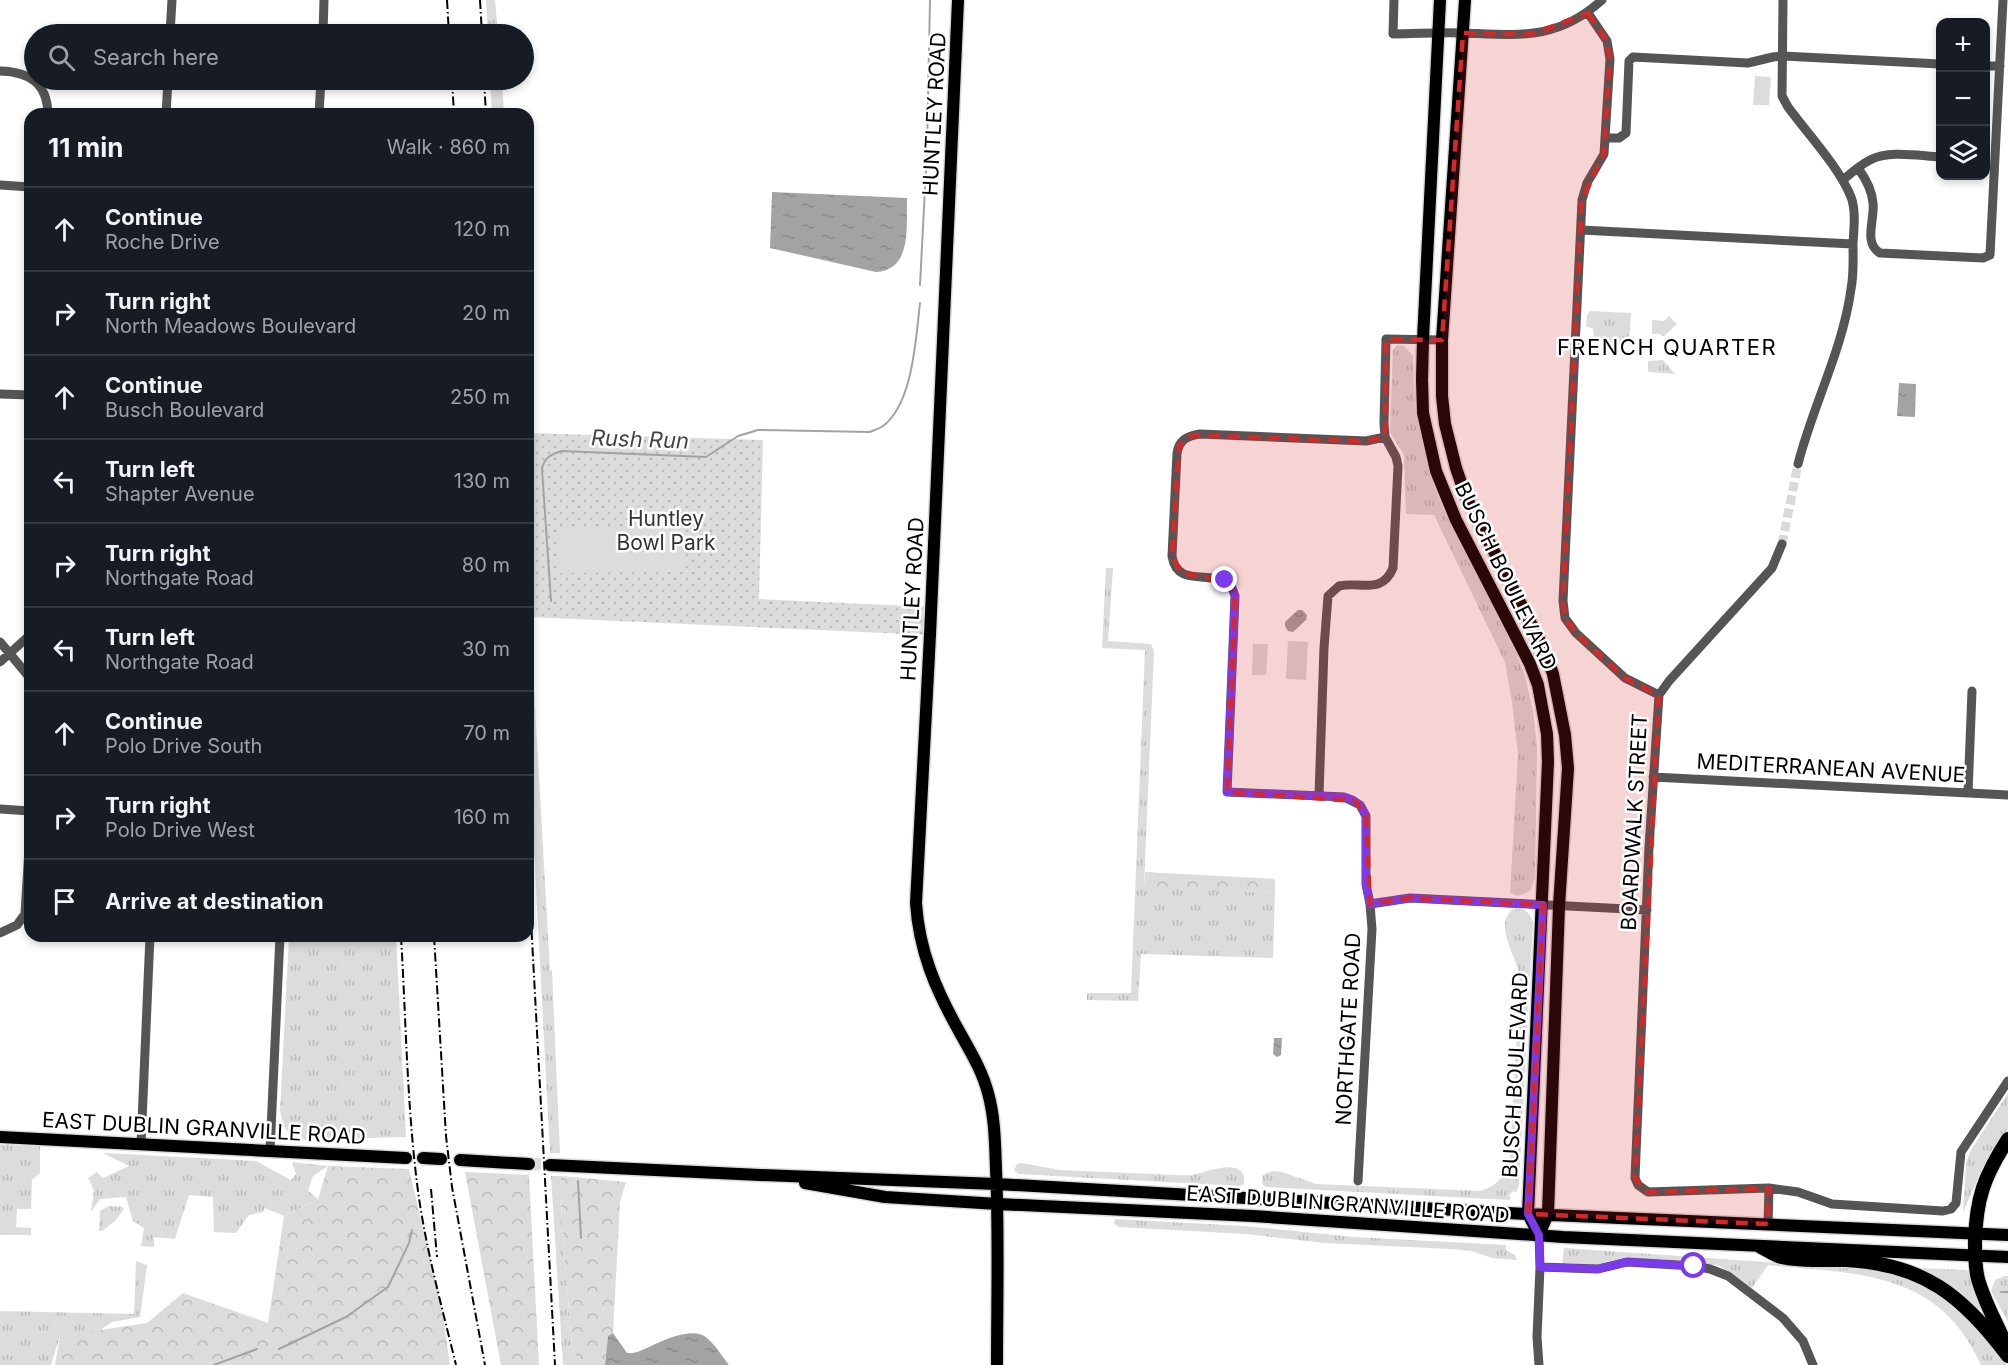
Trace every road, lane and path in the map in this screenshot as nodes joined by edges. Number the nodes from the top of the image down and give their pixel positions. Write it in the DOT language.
graph roads {
  1 [pos="172,0"];
  2 [pos="324,0"];
  3 [pos="958,0"];
  4 [pos="1394,0"];
  5 [pos="1440,0"];
  6 [pos="1465,0"];
  7 [pos="1602,0"];
  8 [pos="1783,0"];
  9 [pos="2003,0"];
  10 [pos="1587,13"];
  11 [pos="171,24"];
  12 [pos="323,24"];
  13 [pos="1438,32"];
  14 [pos="1463,33"];
  15 [pos="1783,56"];
  16 [pos="1936,64"];
  17 [pos="1990,66"];
  18 [pos="2000,66"];
  19 [pos="0,70"];
  20 [pos="24,75"];
  21 [pos="42,90"];
  22 [pos="167,90"];
  23 [pos="320,90"];
  24 [pos="47,108"];
  25 [pos="166,108"];
  26 [pos="319,108"];
  27 [pos="1606,138"];
  28 [pos="1936,157"];
  29 [pos="1990,159"];
  30 [pos="1996,159"];
  31 [pos="1858,168"];
  32 [pos="1843,180"];
  33 [pos="0,185"];
  34 [pos="24,187"];
  35 [pos="1581,230"];
  36 [pos="1853,244"];
  37 [pos="1423,339"];
  38 [pos="1442,340"];
  39 [pos="0,394"];
  40 [pos="24,395"];
  41 [pos="1385,437"];
  42 [pos="1798,464"];
  43 [pos="1782,544"];
  44 [pos="24,640"];
  45 [pos="0,642"];
  46 [pos="10,652"];
  47 [pos="0,662"];
  48 [pos="24,670"];
  49 [pos="1972,691"];
  50 [pos="1659,695"];
  51 [pos="1653,777"];
  52 [pos="1968,793"];
  53 [pos="1318,795"];
  54 [pos="2008,795"];
  55 [pos="0,810"];
  56 [pos="24,811"];
  57 [pos="1370,904"];
  58 [pos="1543,905"];
  59 [pos="1559,906"];
  60 [pos="1647,910"];
  61 [pos="24,915"];
  62 [pos="0,933"];
  63 [pos="150,942"];
  64 [pos="280,942"];
  65 [pos="2008,1081"];
  66 [pos="0,1137"];
  67 [pos="2008,1139"];
  68 [pos="141,1144"];
  69 [pos="270,1151"];
  70 [pos="406,1158"];
  71 [pos="423,1158"];
  72 [pos="441,1159"];
  73 [pos="460,1160"];
  74 [pos="529,1164"];
  75 [pos="550,1165"];
  76 [pos="760,1175"];
  77 [pos="1358,1181"];
  78 [pos="996,1184"];
  79 [pos="1769,1188"];
  80 [pos="998,1204"];
  81 [pos="1528,1214"];
  82 [pos="1548,1214"];
  83 [pos="1767,1224"];
  84 [pos="1976,1233"];
  85 [pos="1539,1235"];
  86 [pos="2008,1235"];
  87 [pos="1761,1247"];
  88 [pos="1975,1255"];
  89 [pos="2008,1257"];
  90 [pos="1540,1267"];
  91 [pos="2008,1350"];
  92 [pos="2008,1356"];
  93 [pos="997,1365"];
  94 [pos="1539,1365"];
  95 [pos="1813,1365"];
  1 -- 11 [label="street"];
  2 -- 12 [label="street"];
  3 -- 78 [label="main road, HUNTLEY ROAD"];
  4 -- 13 [label="street"];
  5 -- 13 [label="main road, BUSCH BOULEVARD"];
  6 -- 14 [label="main road, BUSCH BOULEVARD"];
  7 -- 10 [label="street"];
  8 -- 15 [label="street"];
  9 -- 18 [label="street"];
  10 -- 14 [label="street"];
  10 -- 27 [label="street, BOARDWALK STREET"];
  13 -- 14 [label="street"];
  13 -- 37 [label="main road, BUSCH BOULEVARD"];
  14 -- 38 [label="main road, BUSCH BOULEVARD"];
  15 -- 16 [label="street"];
  15 -- 27 [label="street"];
  15 -- 32 [label="street"];
  17 -- 18 [label="street"];
  18 -- 30 [label="street"];
  19 -- 20 [label="street"];
  21 -- 24 [label="street"];
  22 -- 25 [label="street"];
  23 -- 26 [label="street"];
  27 -- 35 [label="street, BOARDWALK STREET"];
  28 -- 31 [label="street"];
  29 -- 30 [label="street"];
  30 -- 31 [label="street"];
  31 -- 32 [label="street"];
  32 -- 36 [label="street"];
  33 -- 34 [label="street"];
  35 -- 36 [label="street"];
  35 -- 50 [label="street, BOARDWALK STREET"];
  36 -- 42 [label="street"];
  37 -- 38 [label="street"];
  37 -- 41 [label="street"];
  37 -- 58 [label="main road, BUSCH BOULEVARD"];
  38 -- 59 [label="main road, BUSCH BOULEVARD"];
  39 -- 40 [label="street"];
  41 -- 53 [label="street"];
  41 -- 53 [label="street, NORTHGATE ROAD"];
  43 -- 50 [label="street"];
  44 -- 46 [label="street"];
  45 -- 46 [label="street"];
  46 -- 47 [label="street"];
  46 -- 48 [label="street"];
  49 -- 52 [label="street"];
  50 -- 51 [label="street, BOARDWALK STREET"];
  51 -- 52 [label="street, MEDITERRANEAN AVENUE"];
  51 -- 60 [label="street, BOARDWALK STREET"];
  52 -- 54 [label="street, MEDITERRANEAN AVENUE"];
  53 -- 57 [label="street, NORTHGATE ROAD"];
  55 -- 56 [label="street"];
  57 -- 58 [label="street"];
  57 -- 77 [label="street, NORTHGATE ROAD"];
  58 -- 59 [label="street"];
  58 -- 81 [label="main road, BUSCH BOULEVARD"];
  59 -- 60 [label="street"];
  59 -- 82 [label="main road, BUSCH BOULEVARD"];
  60 -- 79 [label="street, BOARDWALK STREET"];
  61 -- 62 [label="street"];
  63 -- 68 [label="street"];
  64 -- 69 [label="street"];
  65 -- 79 [label="street"];
  66 -- 68 [label="main road, EAST DUBLIN GRANVILLE ROAD"];
  67 -- 84 [label="highway"];
  68 -- 69 [label="main road, EAST DUBLIN GRANVILLE ROAD"];
  69 -- 70 [label="main road, EAST DUBLIN GRANVILLE ROAD"];
  71 -- 72 [label="main road"];
  73 -- 74 [label="main road"];
  75 -- 76 [label="main road, EAST DUBLIN GRANVILLE ROAD"];
  76 -- 78 [label="main road, EAST DUBLIN GRANVILLE ROAD"];
  76 -- 80 [label="main road, EAST DUBLIN GRANVILLE ROAD"];
  78 -- 80 [label="main road, HUNTLEY ROAD"];
  78 -- 81 [label="main road, EAST DUBLIN GRANVILLE ROAD"];
  79 -- 83 [label="street"];
  80 -- 85 [label="main road, EAST DUBLIN GRANVILLE ROAD"];
  80 -- 93 [label="main road, HUNTLEY ROAD"];
  81 -- 82 [label="main road, EAST DUBLIN GRANVILLE ROAD"];
  81 -- 85 [label="main road"];
  82 -- 83 [label="main road, EAST DUBLIN GRANVILLE ROAD"];
  82 -- 85 [label="main road, BUSCH BOULEVARD"];
  83 -- 84 [label="main road, EAST DUBLIN GRANVILLE ROAD"];
  84 -- 86 [label="main road, EAST DUBLIN GRANVILLE ROAD"];
  84 -- 88 [label="highway"];
  85 -- 87 [label="main road, EAST DUBLIN GRANVILLE ROAD"];
  85 -- 90 [label="street"];
  87 -- 88 [label="main road, EAST DUBLIN GRANVILLE ROAD"];
  87 -- 92 [label="highway"];
  88 -- 89 [label="main road, EAST DUBLIN GRANVILLE ROAD"];
  88 -- 91 [label="highway"];
  90 -- 94 [label="street"];
  90 -- 95 [label="street"];
}
